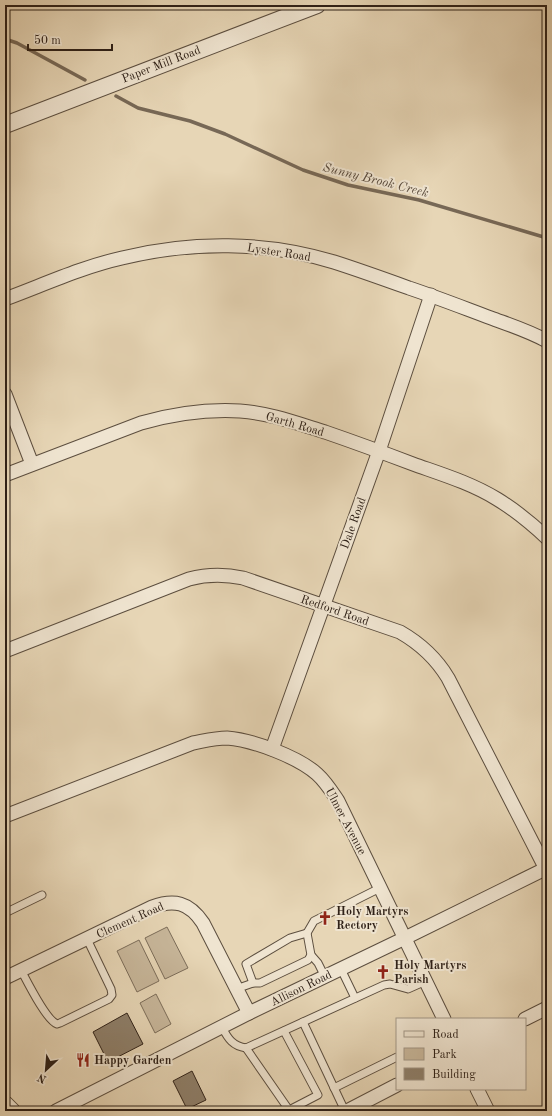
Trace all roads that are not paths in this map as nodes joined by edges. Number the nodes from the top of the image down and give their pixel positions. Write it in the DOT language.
graph roads {
  1 [pos="317,5"];
  2 [pos="5,125"];
  3 [pos="431,295"];
  4 [pos="5,299"];
  5 [pos="547,341"];
  6 [pos="5,394"];
  7 [pos="379,451"];
  8 [pos="32,464"];
  9 [pos="5,475"];
  10 [pos="547,538"];
  11 [pos="323,606"];
  12 [pos="5,651"];
  13 [pos="272,749"];
  14 [pos="5,816"];
  15 [pos="546,868"];
  16 [pos="380,888"];
  17 [pos="42,895"];
  18 [pos="5,913"];
  19 [pos="306,933"];
  20 [pos="405,938"];
  21 [pos="86,939"];
  22 [pos="310,958"];
  23 [pos="341,969"];
  24 [pos="21,970"];
  25 [pos="325,977"];
  26 [pos="5,978"];
  27 [pos="426,981"];
  28 [pos="253,983"];
  29 [pos="236,989"];
  30 [pos="355,998"];
  31 [pos="547,1008"];
  32 [pos="249,1013"];
  33 [pos="444,1018"];
  34 [pos="526,1018"];
  35 [pos="303,1022"];
  36 [pos="222,1027"];
  37 [pos="284,1031"];
  38 [pos="246,1048"];
  39 [pos="396,1057"];
  40 [pos="396,1086"];
  41 [pos="334,1088"];
  42 [pos="478,1090"];
  43 [pos="5,1104"];
  44 [pos="12,1111"];
  45 [pos="56,1111"];
  46 [pos="346,1111"];
  47 [pos="488,1111"];
  1 -- 2 [label="street, Paper Mill Road"];
  3 -- 4 [label="street, Lyster Road"];
  3 -- 5 [label="street, Lyster Road"];
  3 -- 7 [label="street, Dale Road"];
  6 -- 8 [label="street"];
  7 -- 8 [label="street, Garth Road"];
  7 -- 10 [label="street, Garth Road"];
  7 -- 11 [label="street, Dale Road"];
  8 -- 9 [label="street, Garth Road"];
  11 -- 12 [label="street, Redford Road"];
  11 -- 13 [label="street, Dale Road"];
  11 -- 15 [label="street, Redford Road"];
  13 -- 14 [label="street, Ulmer Avenue"];
  13 -- 16 [label="street, Ulmer Avenue"];
  15 -- 20 [label="street, Allison Road"];
  16 -- 19 [label="lane"];
  16 -- 20 [label="street, Ulmer Avenue"];
  17 -- 18 [label="lane"];
  19 -- 22 [label="lane"];
  19 -- 28 [label="lane"];
  20 -- 23 [label="street, Allison Road"];
  20 -- 27 [label="street, Ulmer Avenue"];
  21 -- 24 [label="street, Clement Road"];
  21 -- 24 [label="lane"];
  21 -- 29 [label="street, Clement Road"];
  22 -- 25 [label="lane"];
  22 -- 28 [label="lane"];
  23 -- 25 [label="street, Allison Road"];
  23 -- 30 [label="lane"];
  24 -- 26 [label="street, Clement Road"];
  25 -- 32 [label="street, Allison Road"];
  27 -- 30 [label="lane"];
  27 -- 33 [label="street, Ulmer Avenue"];
  28 -- 29 [label="lane"];
  29 -- 32 [label="street, Clement Road"];
  30 -- 35 [label="lane"];
  31 -- 34 [label="street"];
  32 -- 36 [label="street, Allison Road"];
  35 -- 37 [label="lane"];
  35 -- 41 [label="lane"];
  36 -- 38 [label="lane"];
  36 -- 45 [label="street, Allison Road"];
  37 -- 38 [label="lane"];
  37 -- 38 [label="lane"];
  39 -- 41 [label="lane"];
  40 -- 46 [label="street"];
  41 -- 46 [label="lane"];
  42 -- 47 [label="street"];
  43 -- 44 [label="street"];
}
